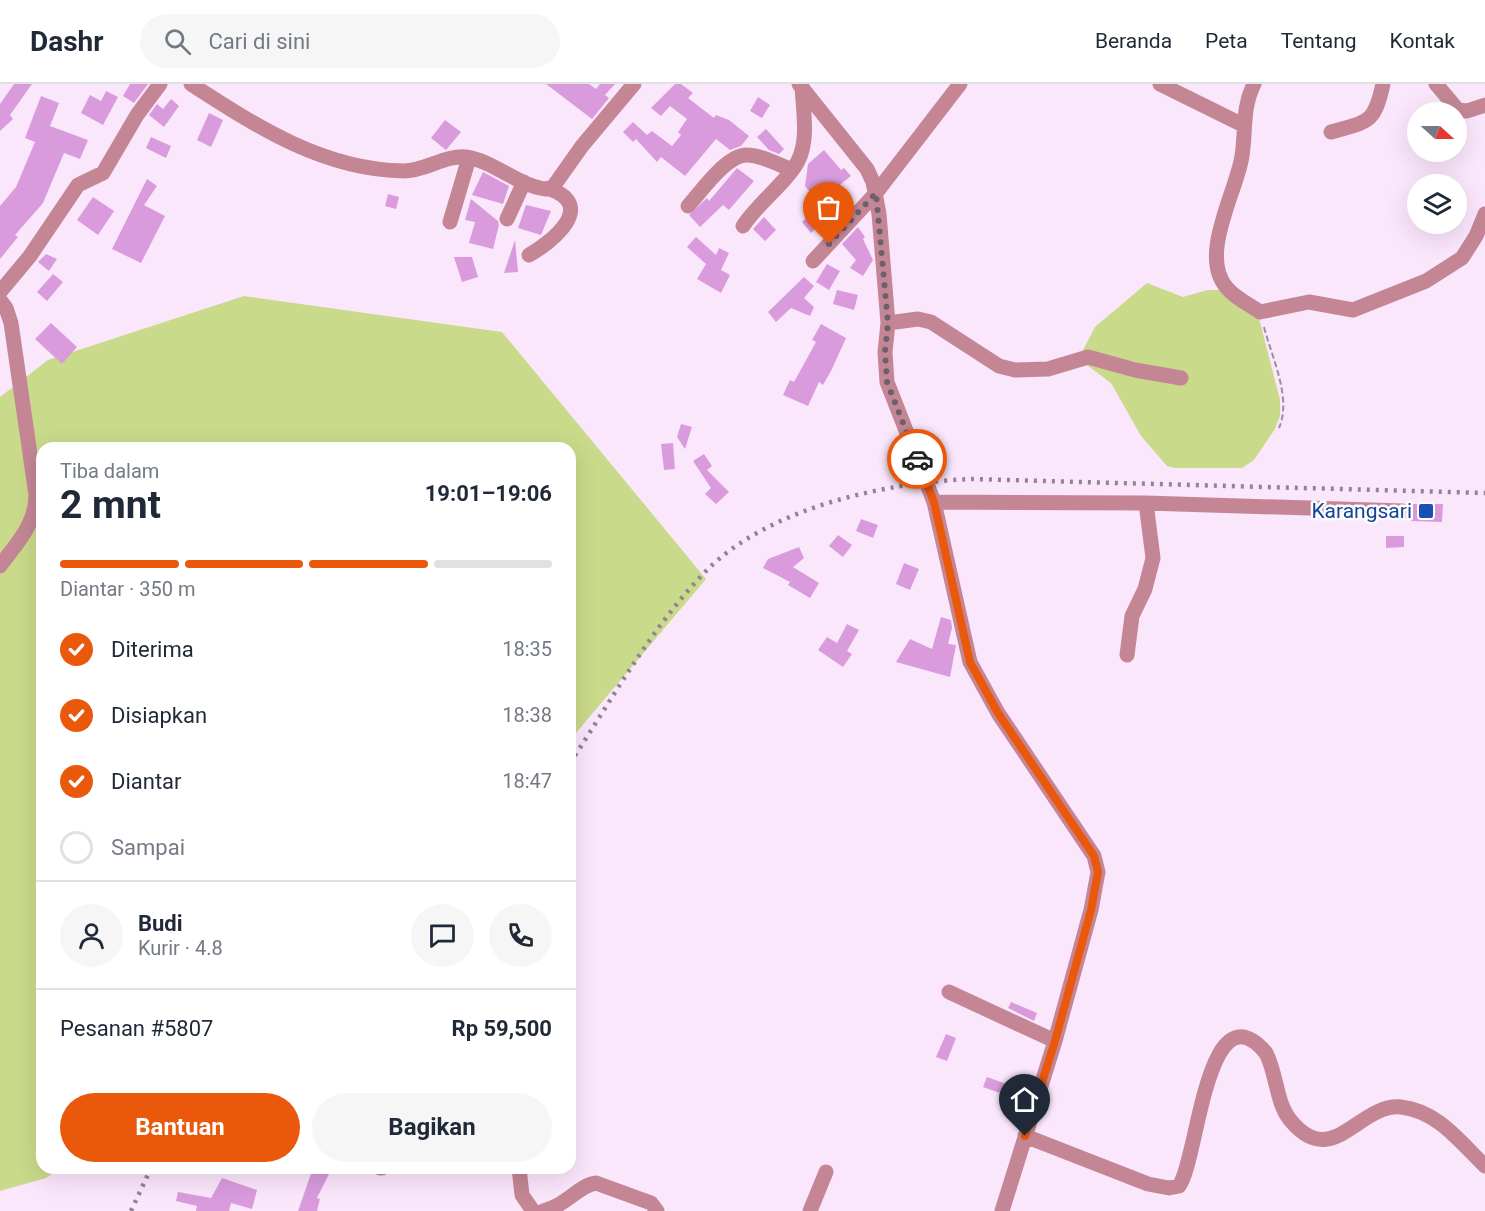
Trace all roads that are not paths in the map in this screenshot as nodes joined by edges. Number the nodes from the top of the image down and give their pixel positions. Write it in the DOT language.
graph roads {
  1 [pos="160,84"];
  2 [pos="191,84"];
  3 [pos="634,84"];
  4 [pos="960,84"];
  5 [pos="1160,84"];
  6 [pos="1254,84"];
  7 [pos="1383,84"];
  8 [pos="1436,84"];
  9 [pos="801,85"];
  10 [pos="1485,105"];
  11 [pos="1243,125"];
  12 [pos="1331,132"];
  13 [pos="469,158"];
  14 [pos="792,170"];
  15 [pos="524,182"];
  16 [pos="550,189"];
  17 [pos="876,193"];
  18 [pos="688,206"];
  19 [pos="1485,214"];
  20 [pos="507,219"];
  21 [pos="450,222"];
  22 [pos="743,226"];
  23 [pos="529,255"];
  24 [pos="813,261"];
  25 [pos="0,292"];
  26 [pos="0,300"];
  27 [pos="888,323"];
  28 [pos="1181,378"];
  29 [pos="934,502"];
  30 [pos="1146,503"];
  31 [pos="1403,511"];
  32 [pos="0,566"];
  33 [pos="1127,655"];
  34 [pos="949,992"];
  35 [pos="1055,1041"];
  36 [pos="1025,1136"];
  37 [pos="1485,1166"];
  38 [pos="826,1172"];
  39 [pos="520,1174"];
  40 [pos="534,1211"];
  41 [pos="543,1211"];
  42 [pos="657,1211"];
  43 [pos="810,1211"];
  44 [pos="1002,1211"];
  1 -- 25 [label="street"];
  2 -- 13 [label="street"];
  3 -- 16 [label="street"];
  4 -- 17 [label="street"];
  5 -- 11 [label="street"];
  6 -- 11 [label="street"];
  7 -- 12 [label="street"];
  8 -- 10 [label="street"];
  9 -- 14 [label="street"];
  9 -- 17 [label="street"];
  11 -- 19 [label="street"];
  13 -- 15 [label="street"];
  13 -- 21 [label="street"];
  14 -- 18 [label="street"];
  14 -- 22 [label="street"];
  15 -- 16 [label="street"];
  15 -- 20 [label="street"];
  16 -- 23 [label="street"];
  17 -- 24 [label="street"];
  17 -- 27 [label="street"];
  26 -- 32 [label="street"];
  27 -- 28 [label="street"];
  27 -- 29 [label="street"];
  29 -- 30 [label="street"];
  29 -- 35 [label="street"];
  30 -- 31 [label="street"];
  30 -- 33 [label="street"];
  34 -- 35 [label="street"];
  35 -- 36 [label="street"];
  36 -- 37 [label="street"];
  36 -- 44 [label="street"];
  38 -- 43 [label="street"];
  39 -- 40 [label="street"];
  41 -- 42 [label="street"];
}
